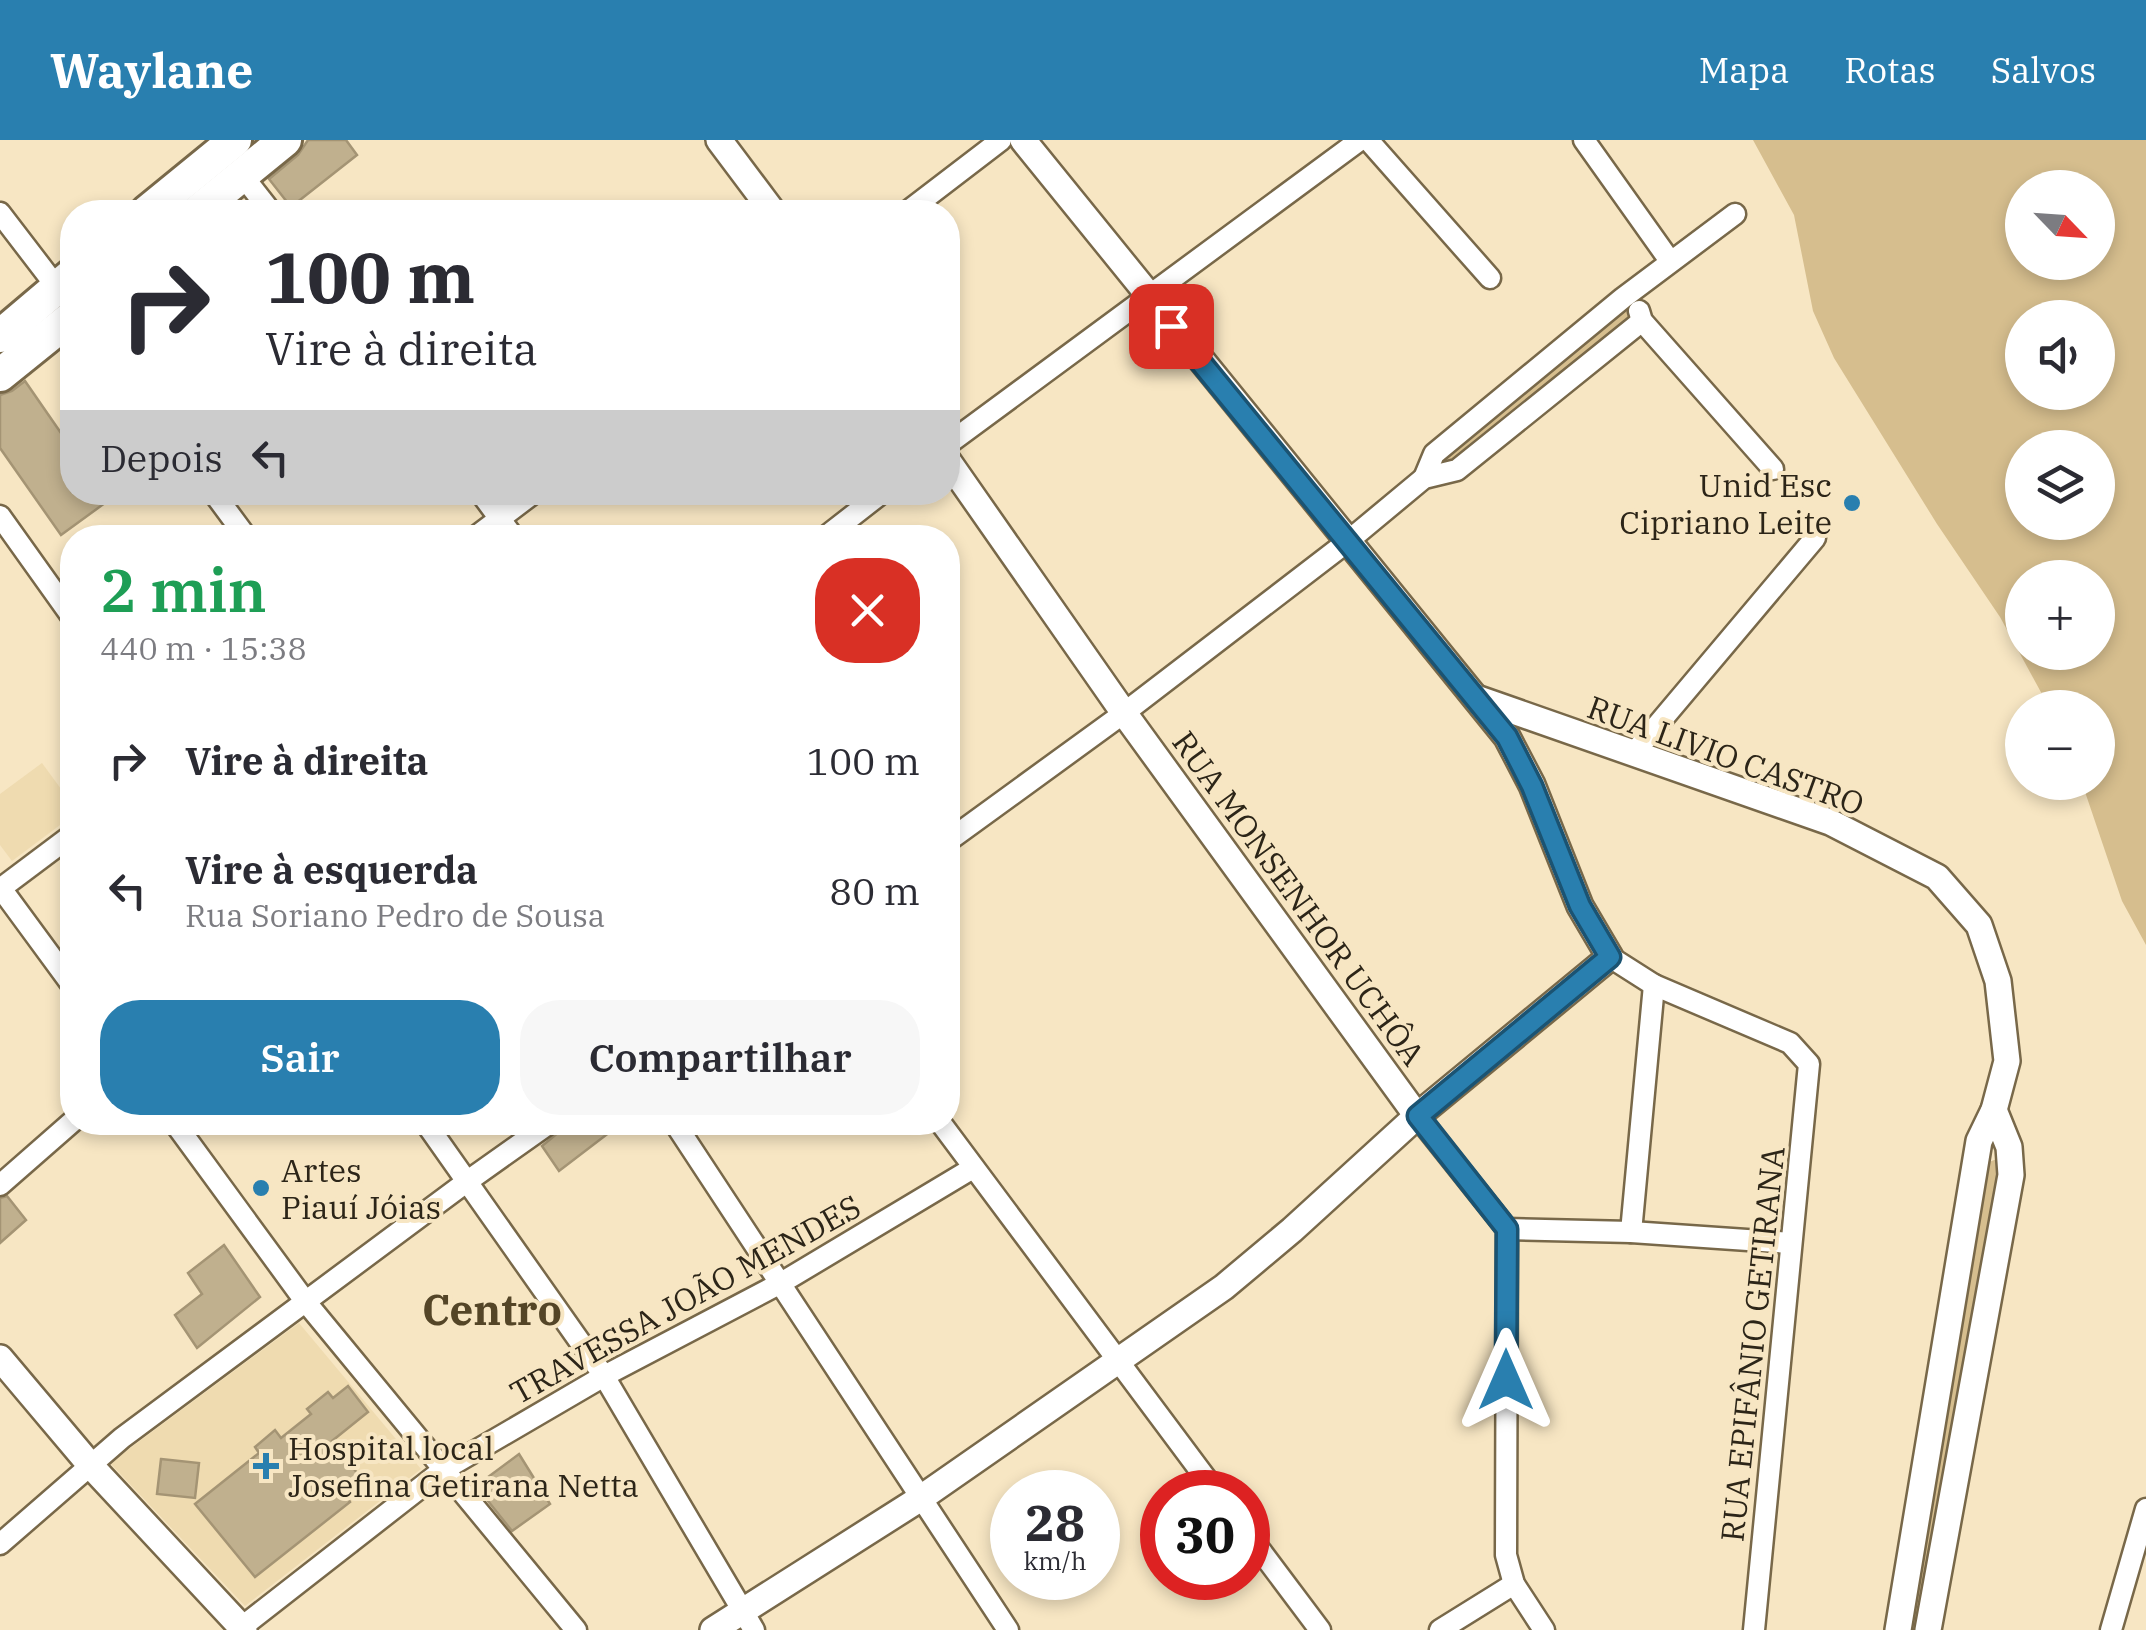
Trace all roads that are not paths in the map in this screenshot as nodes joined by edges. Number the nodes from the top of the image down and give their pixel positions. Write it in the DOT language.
graph roads {
  1 [pos="285,140"];
  2 [pos="719,140"];
  3 [pos="1001,140"];
  4 [pos="1023,140"];
  5 [pos="1364,140"];
  6 [pos="1584,140"];
  7 [pos="230,151"];
  8 [pos="163,200"];
  9 [pos="203,200"];
  10 [pos="262,200"];
  11 [pos="763,200"];
  12 [pos="923,200"];
  13 [pos="0,214"];
  14 [pos="1735,214"];
  15 [pos="1670,260"];
  16 [pos="1490,278"];
  17 [pos="60,281"];
  18 [pos="60,295"];
  19 [pos="1146,295"];
  20 [pos="1623,298"];
  21 [pos="1642,322"];
  22 [pos="60,327"];
  23 [pos="0,336"];
  24 [pos="0,375"];
  25 [pos="960,435"];
  26 [pos="1773,469"];
  27 [pos="1424,478"];
  28 [pos="960,479"];
  29 [pos="222,505"];
  30 [pos="490,505"];
  31 [pos="518,505"];
  32 [pos="867,505"];
  33 [pos="0,516"];
  34 [pos="500,519"];
  35 [pos="237,525"];
  36 [pos="492,525"];
  37 [pos="504,525"];
  38 [pos="841,525"];
  39 [pos="1815,538"];
  40 [pos="1348,542"];
  41 [pos="60,600"];
  42 [pos="1476,698"];
  43 [pos="1124,712"];
  44 [pos="1633,754"];
  45 [pos="960,831"];
  46 [pos="60,844"];
  47 [pos="0,888"];
  48 [pos="1610,957"];
  49 [pos="60,969"];
  50 [pos="1654,984"];
  51 [pos="1994,1110"];
  52 [pos="1418,1116"];
  53 [pos="60,1132"];
  54 [pos="183,1135"];
  55 [pos="434,1135"];
  56 [pos="533,1135"];
  57 [pos="683,1135"];
  58 [pos="949,1135"];
  59 [pos="973,1168"];
  60 [pos="465,1183"];
  61 [pos="0,1184"];
  62 [pos="1507,1229"];
  63 [pos="1631,1232"];
  64 [pos="1790,1243"];
  65 [pos="781,1283"];
  66 [pos="305,1302"];
  67 [pos="0,1358"];
  68 [pos="1117,1362"];
  69 [pos="604,1376"];
  70 [pos="91,1466"];
  71 [pos="443,1470"];
  72 [pos="1199,1470"];
  73 [pos="922,1498"];
  74 [pos="2146,1509"];
  75 [pos="0,1544"];
  76 [pos="1270,1563"];
  77 [pos="1514,1584"];
  78 [pos="748,1620"];
  79 [pos="241,1629"];
  80 [pos="576,1630"];
  81 [pos="714,1630"];
  82 [pos="1008,1630"];
  83 [pos="1320,1630"];
  84 [pos="1440,1630"];
  85 [pos="1544,1630"];
  86 [pos="1754,1630"];
  87 [pos="1898,1630"];
  88 [pos="1928,1630"];
  89 [pos="2111,1630"];
  1 -- 7 [label="main road"];
  2 -- 11 [label="street"];
  3 -- 12 [label="street"];
  4 -- 19 [label="street"];
  5 -- 16 [label="street"];
  5 -- 19 [label="street"];
  6 -- 15 [label="street"];
  7 -- 8 [label="main road"];
  7 -- 9 [label="main road"];
  7 -- 10 [label="street"];
  13 -- 17 [label="street"];
  14 -- 15 [label="street"];
  15 -- 20 [label="street"];
  18 -- 23 [label="main road"];
  19 -- 25 [label="street"];
  19 -- 40 [label="street"];
  20 -- 21 [label="street"];
  20 -- 27 [label="street"];
  21 -- 26 [label="street"];
  21 -- 27 [label="street"];
  22 -- 24 [label="main road"];
  27 -- 40 [label="street"];
  28 -- 43 [label="street, RUA MONSENHOR UCHÔA"];
  29 -- 35 [label="street"];
  30 -- 34 [label="street"];
  31 -- 34 [label="street"];
  32 -- 38 [label="street"];
  33 -- 41 [label="street"];
  34 -- 36 [label="street"];
  34 -- 37 [label="street"];
  39 -- 44 [label="street"];
  40 -- 42 [label="street"];
  40 -- 43 [label="street"];
  42 -- 44 [label="street, RUA LIVIO CASTRO"];
  42 -- 48 [label="street"];
  43 -- 45 [label="street"];
  43 -- 52 [label="street, RUA MONSENHOR UCHÔA"];
  44 -- 51 [label="street, RUA LIVIO CASTRO"];
  46 -- 47 [label="street"];
  47 -- 49 [label="street"];
  48 -- 50 [label="street"];
  48 -- 52 [label="street"];
  50 -- 63 [label="street"];
  50 -- 64 [label="street, RUA EPIFÂNIO GETIRANA"];
  51 -- 87 [label="street, RUA LIVIO CASTRO"];
  51 -- 88 [label="street"];
  52 -- 62 [label="street, RUA MONSENHOR UCHÔA"];
  52 -- 68 [label="street"];
  53 -- 61 [label="street"];
  54 -- 66 [label="street"];
  55 -- 60 [label="street"];
  56 -- 60 [label="street"];
  57 -- 65 [label="street"];
  58 -- 59 [label="street"];
  59 -- 65 [label="street, TRAVESSA JOÃO MENDES"];
  59 -- 68 [label="street"];
  60 -- 66 [label="street"];
  60 -- 69 [label="street"];
  62 -- 63 [label="street"];
  62 -- 77 [label="street"];
  63 -- 64 [label="street"];
  64 -- 86 [label="street, RUA EPIFÂNIO GETIRANA"];
  65 -- 69 [label="street, TRAVESSA JOÃO MENDES"];
  65 -- 73 [label="street"];
  66 -- 70 [label="street"];
  66 -- 71 [label="street"];
  67 -- 70 [label="street"];
  68 -- 72 [label="street"];
  68 -- 73 [label="street"];
  69 -- 71 [label="street, TRAVESSA JOÃO MENDES"];
  69 -- 78 [label="street"];
  70 -- 75 [label="street"];
  70 -- 79 [label="street"];
  71 -- 79 [label="street, TRAVESSA JOÃO MENDES"];
  71 -- 80 [label="street"];
  73 -- 78 [label="street"];
  73 -- 82 [label="street"];
  74 -- 89 [label="street"];
  76 -- 83 [label="street"];
  77 -- 84 [label="street"];
  77 -- 85 [label="street"];
  78 -- 81 [label="street"];
}
